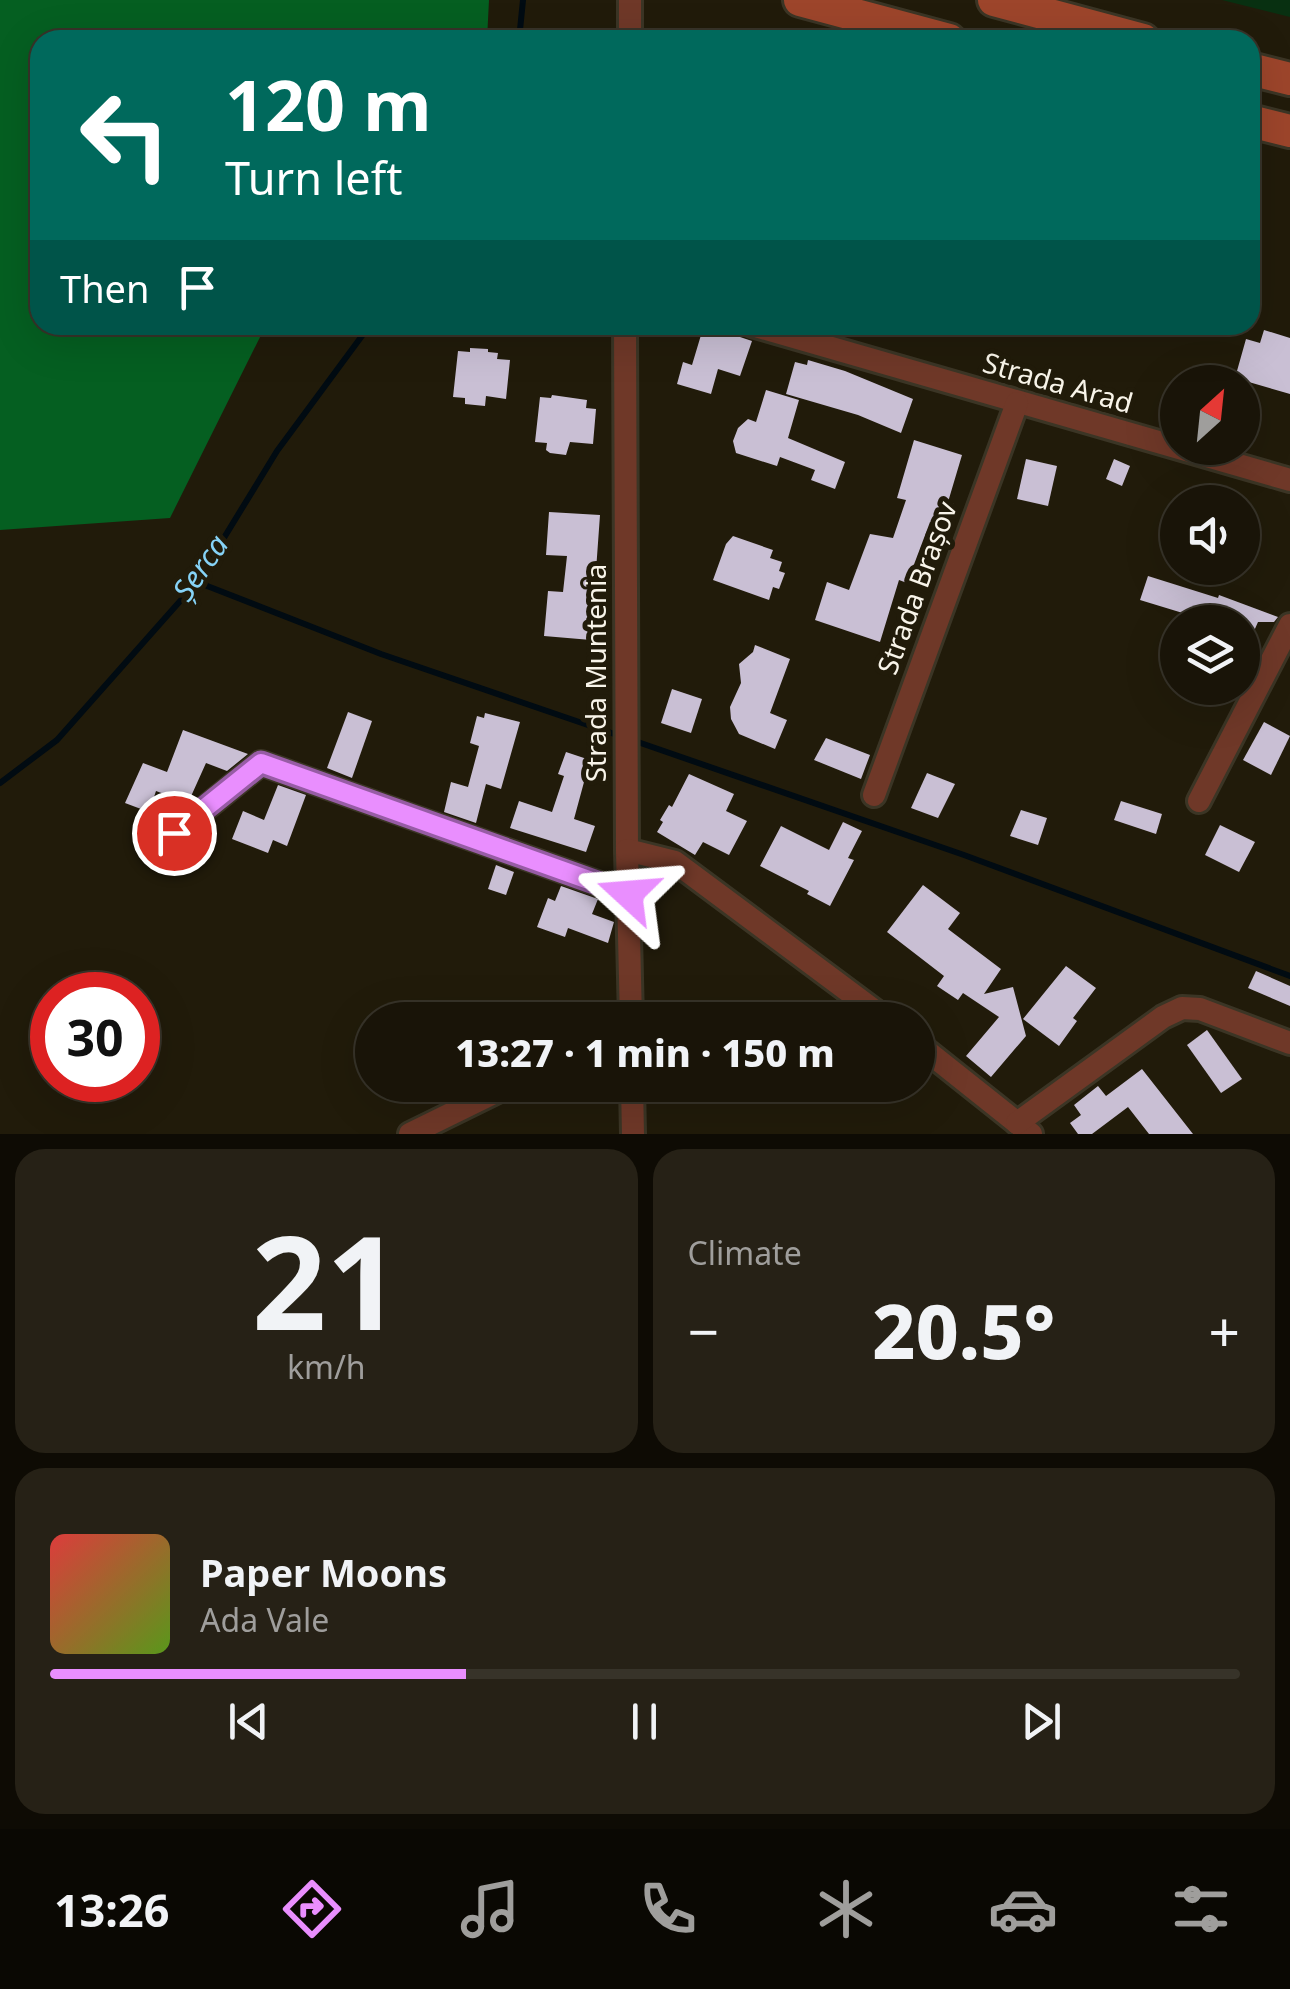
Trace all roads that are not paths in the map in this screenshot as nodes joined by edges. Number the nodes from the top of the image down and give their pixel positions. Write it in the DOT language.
graph roads {
  1 [pos="630,0"];
  2 [pos="800,0"];
  3 [pos="994,0"];
  4 [pos="630,30"];
  5 [pos="912,30"];
  6 [pos="1106,30"];
  7 [pos="1260,72"];
  8 [pos="1290,80"];
  9 [pos="1260,123"];
  10 [pos="1290,131"];
  11 [pos="625,335"];
  12 [pos="786,335"];
  13 [pos="1017,403"];
  14 [pos="1290,480"];
  15 [pos="1290,625"];
  16 [pos="874,795"];
  17 [pos="1199,802"];
  18 [pos="174,833"];
  19 [pos="627,850"];
  20 [pos="628,894"];
  21 [pos="631,1002"];
  22 [pos="863,1002"];
  23 [pos="1284,1034"];
  24 [pos="935,1057"];
  25 [pos="475,1102"];
  26 [pos="632,1102"];
  27 [pos="1024,1128"];
  28 [pos="410,1134"];
  29 [pos="633,1134"];
  1 -- 4 [label="street"];
  2 -- 5 [label="main road"];
  3 -- 6 [label="main road"];
  7 -- 8 [label="main road"];
  9 -- 10 [label="main road"];
  11 -- 19 [label="street, Strada Muntenia"];
  12 -- 13 [label="street, Strada Arad"];
  13 -- 14 [label="street, Strada Arad"];
  13 -- 16 [label="street, Strada Brașov"];
  15 -- 17 [label="street"];
  18 -- 20 [label="street"];
  19 -- 20 [label="street, Strada Muntenia"];
  19 -- 22 [label="street"];
  20 -- 21 [label="street, Strada Muntenia"];
  23 -- 27 [label="street"];
  24 -- 27 [label="street"];
  25 -- 28 [label="street"];
  26 -- 29 [label="street"];
}
